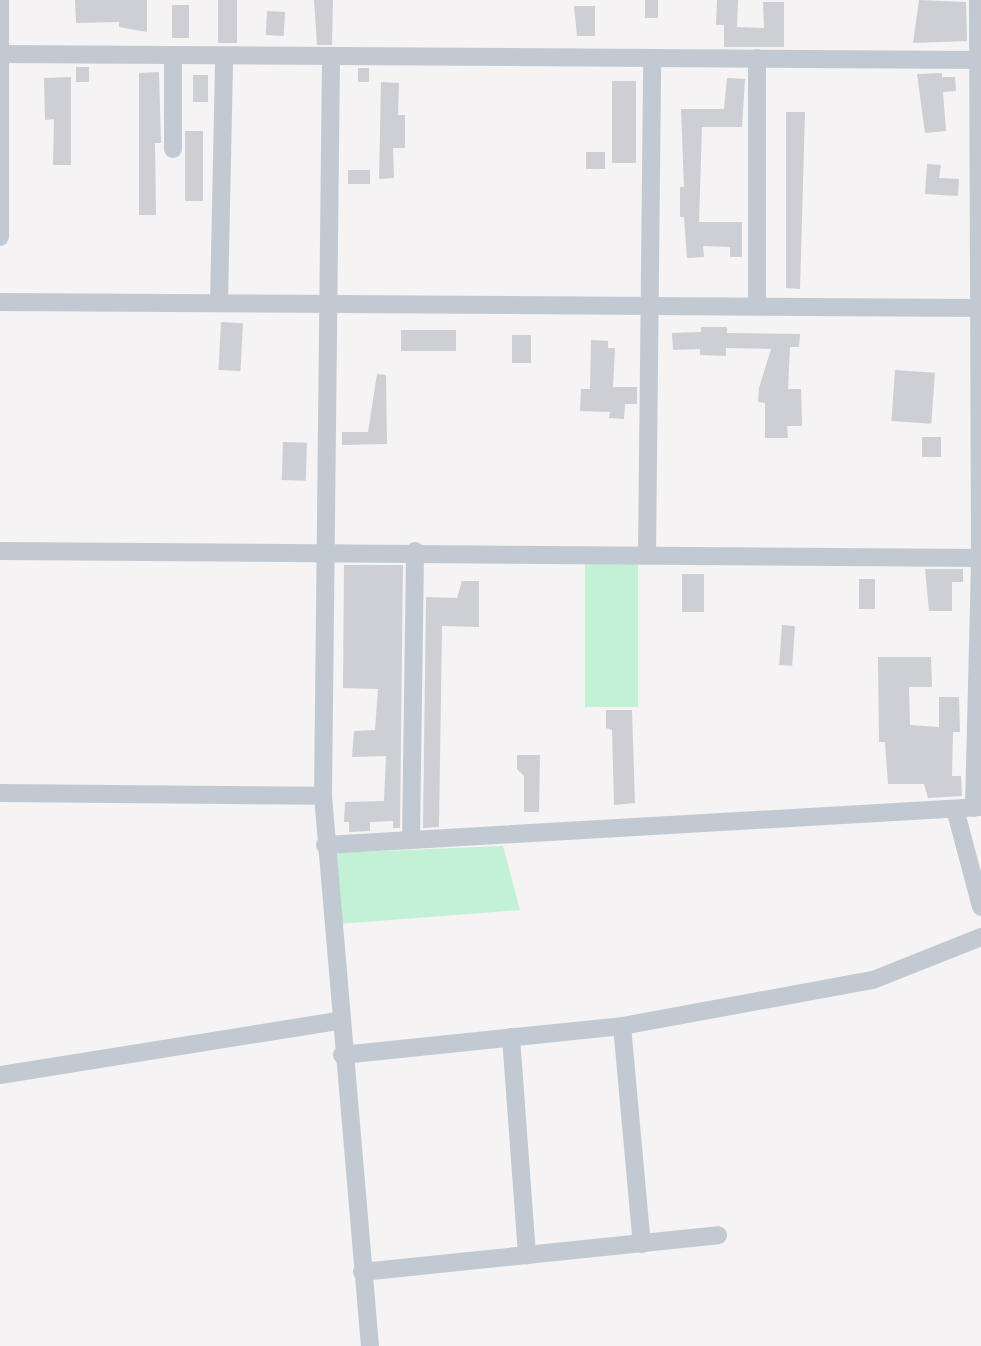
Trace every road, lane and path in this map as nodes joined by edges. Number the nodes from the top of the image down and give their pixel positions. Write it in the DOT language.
graph roads {
  1 [pos="0,0"];
  2 [pos="978,0"];
  3 [pos="0,54"];
  4 [pos="173,55"];
  5 [pos="224,56"];
  6 [pos="331,57"];
  7 [pos="652,58"];
  8 [pos="757,58"];
  9 [pos="979,60"];
  10 [pos="173,149"];
  11 [pos="0,237"];
  12 [pos="0,302"];
  13 [pos="219,303"];
  14 [pos="328,303"];
  15 [pos="650,305"];
  16 [pos="757,306"];
  17 [pos="980,308"];
  18 [pos="326,550"];
  19 [pos="0,551"];
  20 [pos="415,551"];
  21 [pos="648,555"];
  22 [pos="980,558"];
  23 [pos="0,793"];
  24 [pos="323,796"];
  25 [pos="978,808"];
  26 [pos="955,809"];
  27 [pos="411,840"];
  28 [pos="325,845"];
  29 [pos="981,907"];
  30 [pos="981,937"];
  31 [pos="339,1021"];
  32 [pos="622,1026"];
  33 [pos="510,1037"];
  34 [pos="342,1055"];
  35 [pos="0,1075"];
  36 [pos="718,1235"];
  37 [pos="642,1244"];
  38 [pos="527,1255"];
  39 [pos="362,1272"];
  40 [pos="370,1346"];
  1 -- 3 [label="street"];
  2 -- 9 [label="street"];
  3 -- 4 [label="street"];
  3 -- 11 [label="street"];
  4 -- 5 [label="street"];
  4 -- 10 [label="street"];
  5 -- 6 [label="street"];
  5 -- 13 [label="street"];
  6 -- 7 [label="street"];
  6 -- 14 [label="street"];
  7 -- 8 [label="street"];
  7 -- 15 [label="street"];
  8 -- 9 [label="street"];
  8 -- 16 [label="street"];
  9 -- 17 [label="street"];
  12 -- 13 [label="street"];
  13 -- 14 [label="street"];
  14 -- 15 [label="street"];
  14 -- 18 [label="street"];
  15 -- 16 [label="street"];
  15 -- 21 [label="street"];
  16 -- 17 [label="street"];
  17 -- 22 [label="street"];
  18 -- 19 [label="street"];
  18 -- 20 [label="street"];
  18 -- 24 [label="street"];
  20 -- 21 [label="street"];
  20 -- 27 [label="street"];
  21 -- 22 [label="street"];
  22 -- 25 [label="street"];
  23 -- 24 [label="street"];
  24 -- 28 [label="street"];
  25 -- 26 [label="street"];
  26 -- 27 [label="street"];
  26 -- 29 [label="street"];
  27 -- 28 [label="street"];
  28 -- 31 [label="street"];
  30 -- 32 [label="street"];
  31 -- 34 [label="street"];
  31 -- 35 [label="street"];
  32 -- 33 [label="street"];
  32 -- 37 [label="street"];
  33 -- 34 [label="street"];
  33 -- 38 [label="street"];
  34 -- 39 [label="street"];
  36 -- 37 [label="street"];
  37 -- 38 [label="street"];
  38 -- 39 [label="street"];
  39 -- 40 [label="street"];
}
